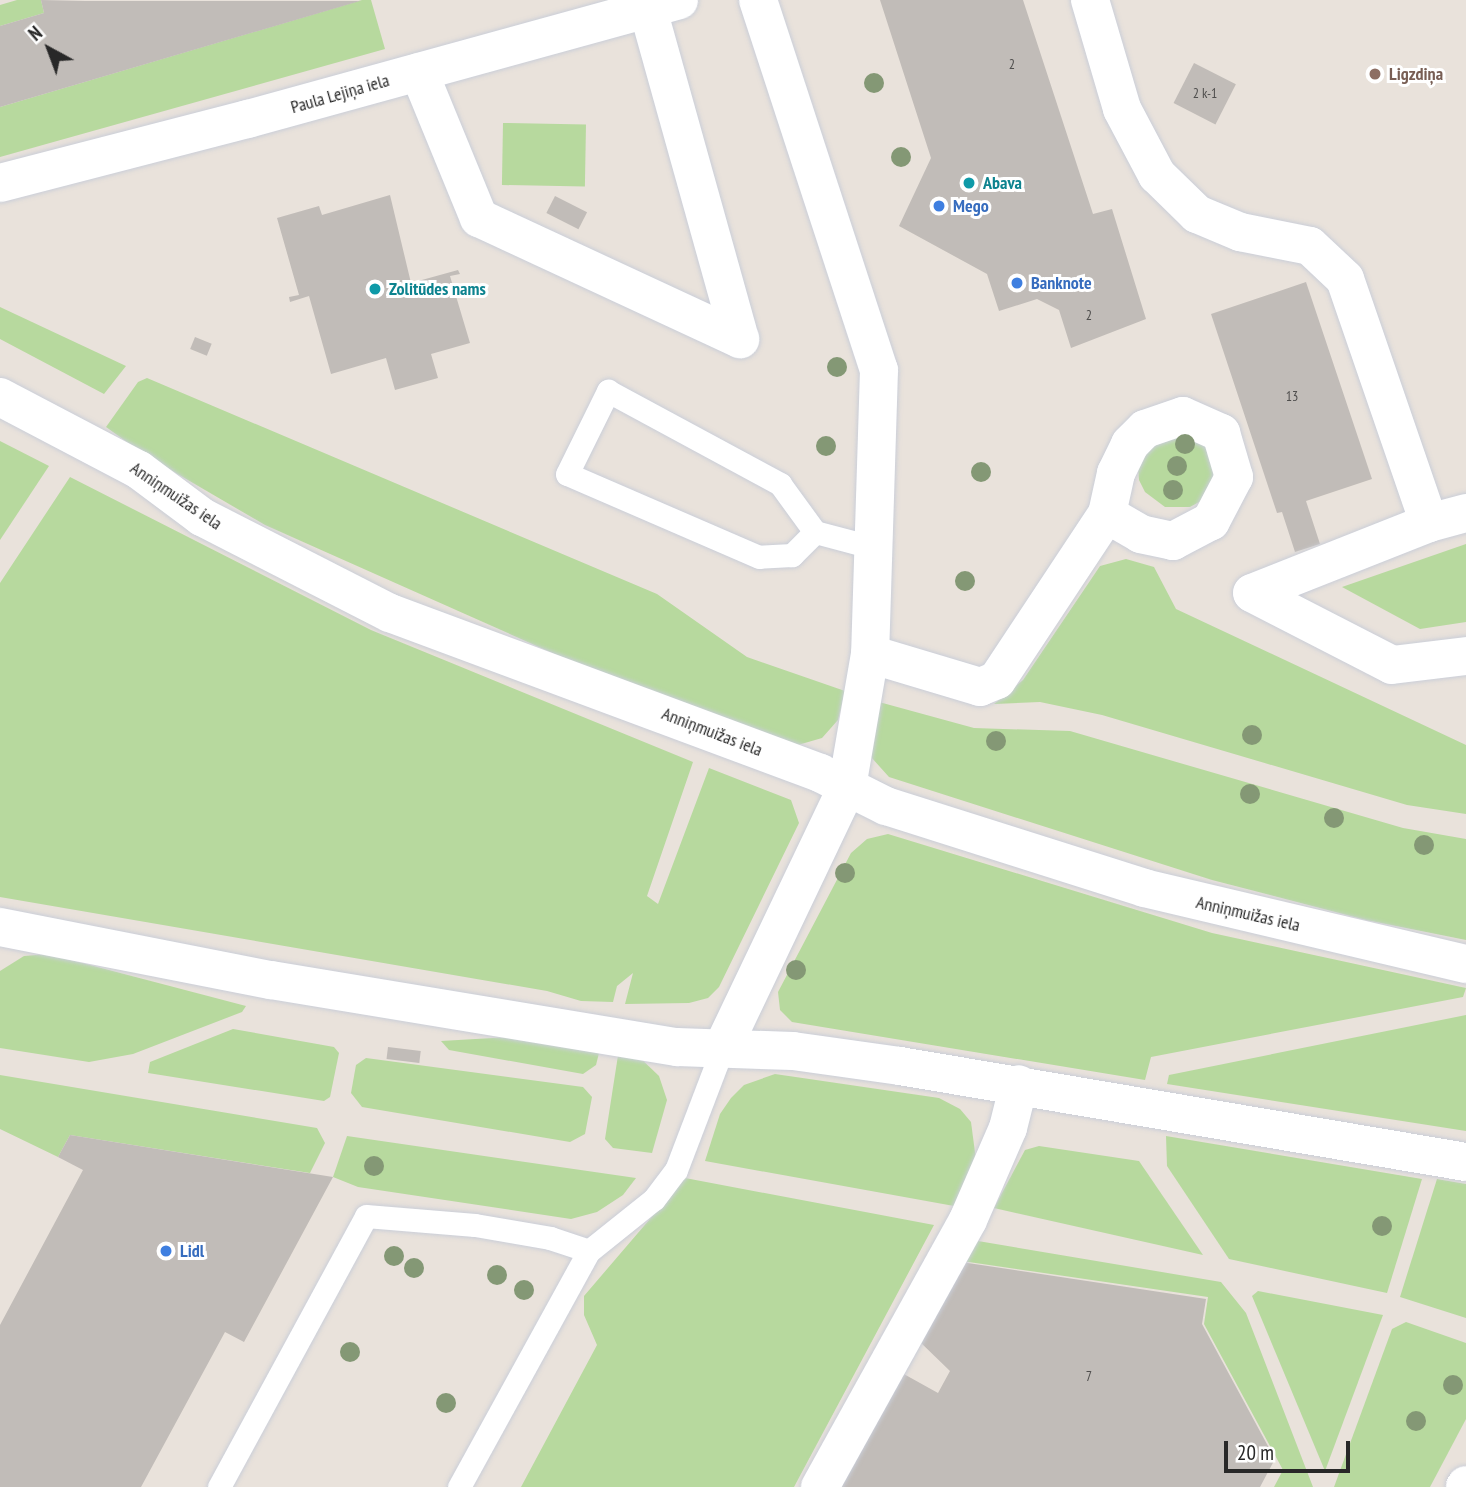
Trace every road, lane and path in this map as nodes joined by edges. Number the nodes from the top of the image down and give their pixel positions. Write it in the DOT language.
graph roads {
  1 [pos="758,0"];
  2 [pos="1090,0"];
  3 [pos="664,4"];
  4 [pos="419,72"];
  5 [pos="0,183"];
  6 [pos="0,397"];
  7 [pos="1466,513"];
  8 [pos="1107,514"];
  9 [pos="1429,523"];
  10 [pos="815,532"];
  11 [pos="875,548"];
  12 [pos="870,654"];
  13 [pos="1466,656"];
  14 [pos="847,787"];
  15 [pos="0,927"];
  16 [pos="1466,964"];
  17 [pos="723,1047"];
  18 [pos="1019,1084"];
  19 [pos="1466,1162"];
  20 [pos="589,1251"];
  21 [pos="219,1487"];
  22 [pos="459,1487"];
  23 [pos="820,1487"];
  1 -- 11 [label="street"];
  2 -- 9 [label="street"];
  3 -- 4 [label="street, Paula Lejiņa iela"];
  3 -- 4 [label="street"];
  4 -- 5 [label="street, Paula Lejiņa iela"];
  6 -- 14 [label="street, Anniņmuižas iela"];
  7 -- 9 [label="street"];
  8 -- 12 [label="street"];
  9 -- 13 [label="street"];
  10 -- 10 [label="lane"];
  10 -- 11 [label="lane"];
  11 -- 12 [label="street"];
  12 -- 14 [label="street"];
  14 -- 16 [label="street, Anniņmuižas iela"];
  14 -- 17 [label="street"];
  15 -- 17 [label="street"];
  17 -- 18 [label="street"];
  17 -- 20 [label="lane"];
  18 -- 19 [label="street"];
  18 -- 23 [label="street"];
  20 -- 21 [label="lane"];
  20 -- 22 [label="lane"];
}
